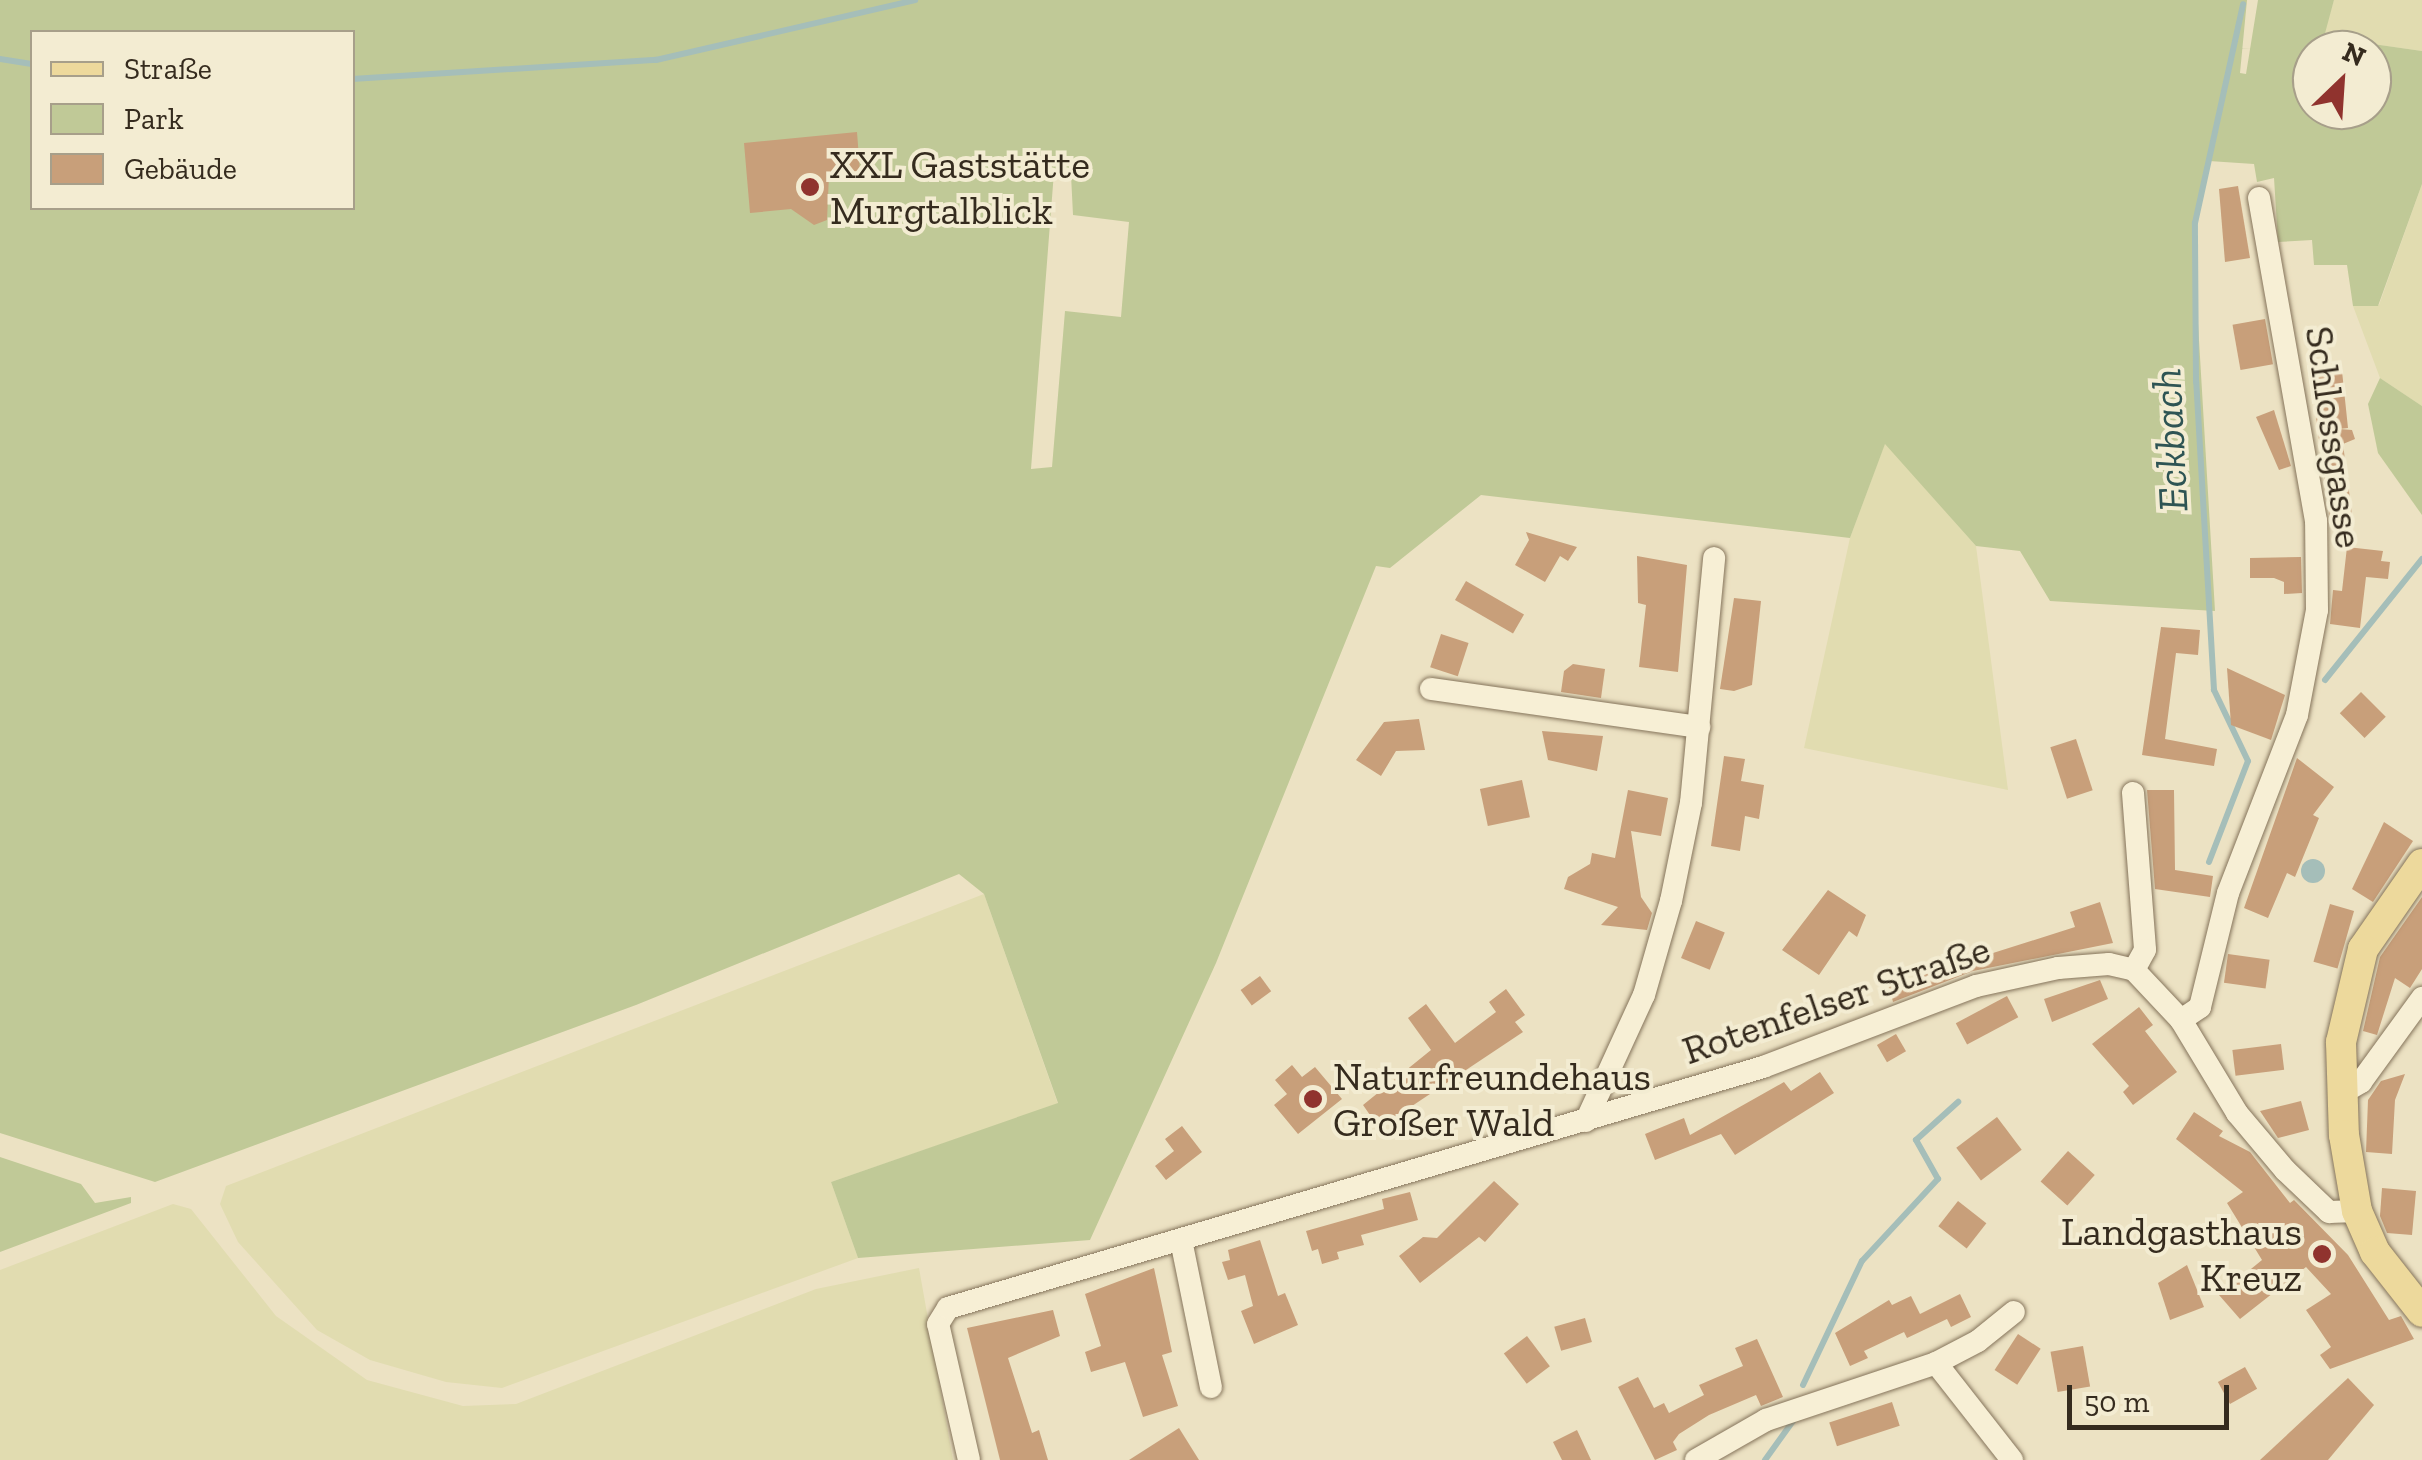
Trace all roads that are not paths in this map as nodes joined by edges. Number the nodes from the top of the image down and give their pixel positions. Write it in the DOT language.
graph roads {
  1 [pos="2259,198"];
  2 [pos="1714,558"];
  3 [pos="1430,689"];
  4 [pos="1699,727"];
  5 [pos="2133,793"];
  6 [pos="2422,864"];
  7 [pos="2134,970"];
  8 [pos="2422,998"];
  9 [pos="2181,1020"];
  10 [pos="2344,1092"];
  11 [pos="1586,1121"];
  12 [pos="2356,1211"];
  13 [pos="1181,1240"];
  14 [pos="2014,1312"];
  15 [pos="2422,1312"];
  16 [pos="1936,1363"];
  17 [pos="1210,1386"];
  18 [pos="969,1460"];
  19 [pos="1696,1460"];
  20 [pos="2012,1460"];
  1 -- 9 [label="street, Schlossgasse"];
  2 -- 4 [label="street"];
  3 -- 4 [label="street"];
  4 -- 11 [label="street"];
  5 -- 7 [label="street"];
  6 -- 10 [label="main road"];
  7 -- 9 [label="street"];
  7 -- 11 [label="street, Rotenfelser Straße"];
  8 -- 10 [label="street"];
  9 -- 12 [label="street"];
  10 -- 12 [label="main road"];
  11 -- 13 [label="street, Rotenfelser Straße"];
  12 -- 15 [label="main road"];
  13 -- 17 [label="street"];
  13 -- 18 [label="street, Rotenfelser Straße"];
  14 -- 16 [label="street"];
  16 -- 19 [label="street"];
  16 -- 20 [label="street"];
}
